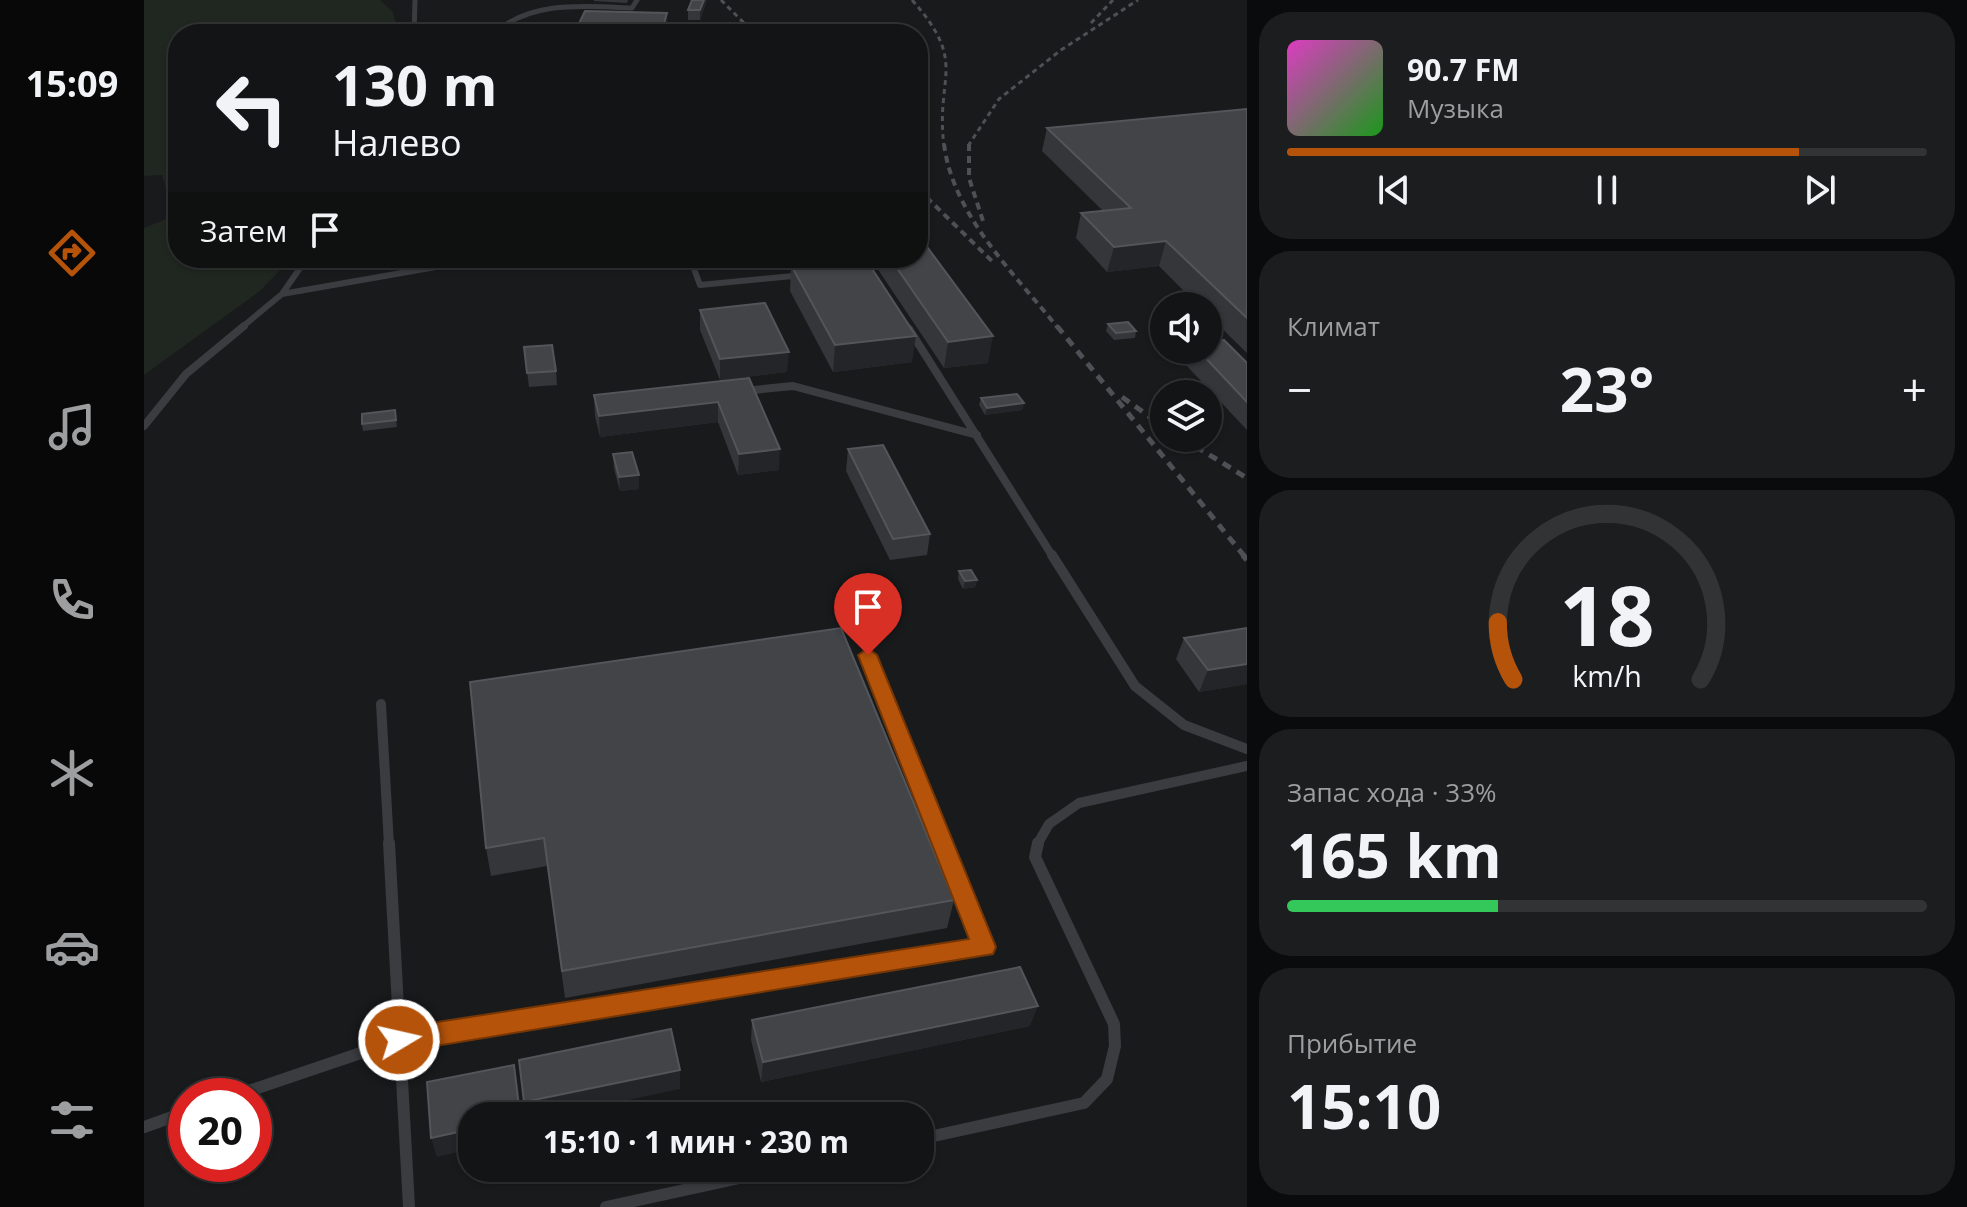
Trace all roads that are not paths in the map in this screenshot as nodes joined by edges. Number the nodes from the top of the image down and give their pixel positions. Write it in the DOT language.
graph roads {
  1 [pos="415,0"];
  2 [pos="548,0"];
  3 [pos="637,0"];
  4 [pos="541,5"];
  5 [pos="414,24"];
  6 [pos="499,24"];
  7 [pos="300,268"];
  8 [pos="430,268"];
  9 [pos="694,268"];
  10 [pos="808,275"];
  11 [pos="282,294"];
  12 [pos="904,322"];
  13 [pos="735,392"];
  14 [pos="144,426"];
  15 [pos="977,435"];
  16 [pos="868,655"];
  17 [pos="381,704"];
  18 [pos="1247,749"];
  19 [pos="1247,766"];
  20 [pos="399,1040"];
  21 [pos="272,1083"];
  22 [pos="168,1118"];
  23 [pos="144,1127"];
  24 [pos="934,1136"];
  25 [pos="721,1182"];
  26 [pos="409,1207"];
  27 [pos="606,1207"];
  1 -- 5 [label="lane"];
  2 -- 4 [label="lane"];
  3 -- 4 [label="lane"];
  4 -- 6 [label="lane"];
  7 -- 11 [label="lane"];
  8 -- 11 [label="lane"];
  9 -- 10 [label="lane"];
  11 -- 14 [label="lane"];
  12 -- 15 [label="lane"];
  13 -- 15 [label="lane"];
  15 -- 18 [label="lane"];
  16 -- 20 [label="lane"];
  17 -- 20 [label="lane"];
  19 -- 24 [label="lane"];
  20 -- 21 [label="lane"];
  20 -- 26 [label="lane"];
  22 -- 23 [label="lane"];
  25 -- 27 [label="lane"];
}
